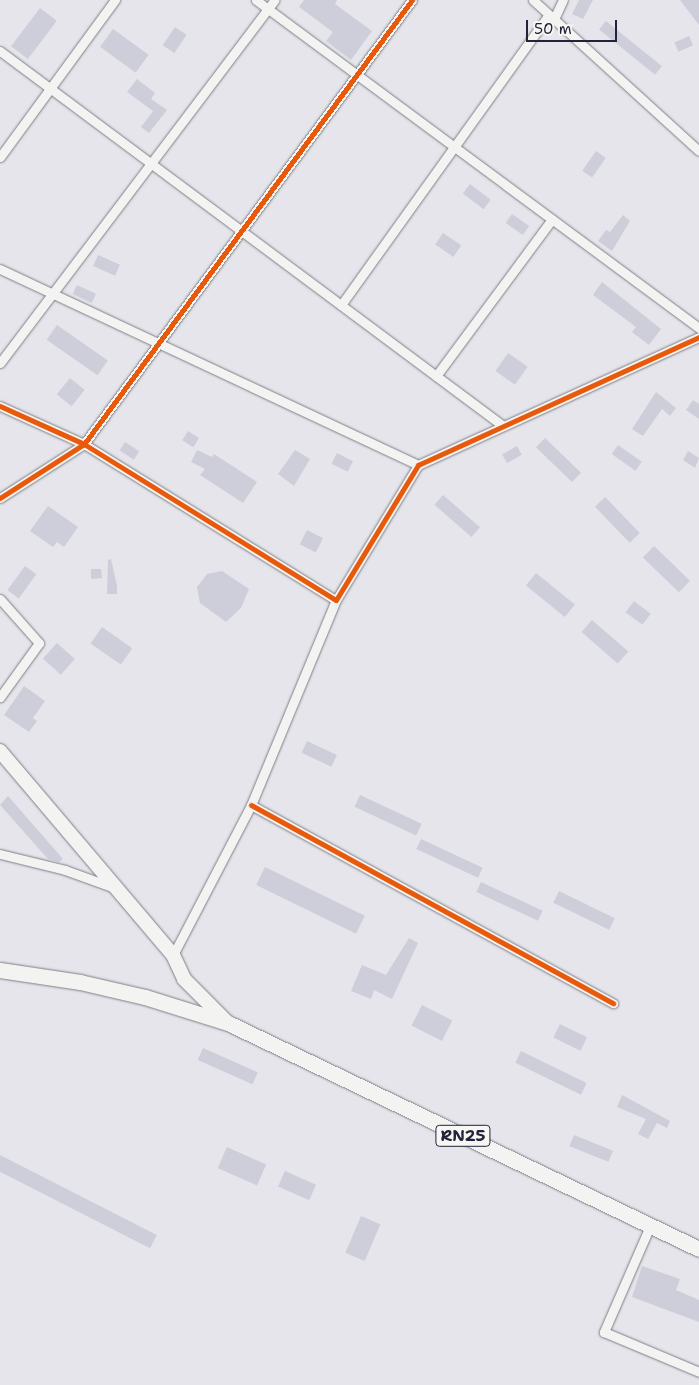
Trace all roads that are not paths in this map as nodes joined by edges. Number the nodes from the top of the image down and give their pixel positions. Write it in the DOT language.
graph roads {
  1 [pos="115,0"];
  2 [pos="256,0"];
  3 [pos="275,0"];
  4 [pos="412,0"];
  5 [pos="533,0"];
  6 [pos="563,0"];
  7 [pos="268,9"];
  8 [pos="552,17"];
  9 [pos="0,51"];
  10 [pos="357,74"];
  11 [pos="50,88"];
  12 [pos="454,147"];
  13 [pos="699,151"];
  14 [pos="0,157"];
  15 [pos="151,164"];
  16 [pos="552,219"];
  17 [pos="242,231"];
  18 [pos="0,269"];
  19 [pos="53,294"];
  20 [pos="341,305"];
  21 [pos="699,328"];
  22 [pos="699,337"];
  23 [pos="158,344"];
  24 [pos="0,363"];
  25 [pos="436,376"];
  26 [pos="0,406"];
  27 [pos="502,425"];
  28 [pos="84,444"];
  29 [pos="418,465"];
  30 [pos="0,498"];
  31 [pos="0,599"];
  32 [pos="336,600"];
  33 [pos="0,697"];
  34 [pos="0,751"];
  35 [pos="251,805"];
  36 [pos="0,854"];
  37 [pos="116,888"];
  38 [pos="173,954"];
  39 [pos="0,970"];
  40 [pos="613,1003"];
  41 [pos="228,1023"];
  42 [pos="650,1226"];
  43 [pos="699,1249"];
  44 [pos="699,1372"];
  1 -- 11 [label="street"];
  2 -- 7 [label="street"];
  3 -- 7 [label="street"];
  4 -- 10 [label="street"];
  5 -- 8 [label="street"];
  6 -- 8 [label="street"];
  7 -- 10 [label="street"];
  7 -- 15 [label="street"];
  8 -- 12 [label="street"];
  8 -- 13 [label="street"];
  9 -- 11 [label="street"];
  10 -- 12 [label="street"];
  10 -- 17 [label="street"];
  11 -- 14 [label="street"];
  11 -- 15 [label="street"];
  12 -- 16 [label="street"];
  12 -- 20 [label="street"];
  15 -- 17 [label="street"];
  15 -- 19 [label="street"];
  16 -- 21 [label="street"];
  16 -- 25 [label="street"];
  17 -- 20 [label="street"];
  17 -- 23 [label="street"];
  18 -- 19 [label="street"];
  19 -- 23 [label="street"];
  19 -- 24 [label="street"];
  20 -- 25 [label="street"];
  22 -- 27 [label="street"];
  23 -- 28 [label="street"];
  23 -- 29 [label="street"];
  25 -- 27 [label="street"];
  26 -- 28 [label="street"];
  27 -- 29 [label="street"];
  28 -- 30 [label="street"];
  28 -- 32 [label="street"];
  29 -- 32 [label="street"];
  31 -- 33 [label="street"];
  32 -- 35 [label="street"];
  34 -- 37 [label="main road"];
  35 -- 38 [label="street"];
  35 -- 40 [label="street"];
  36 -- 37 [label="street"];
  37 -- 38 [label="main road"];
  38 -- 41 [label="main road"];
  39 -- 41 [label="main road, RN25"];
  41 -- 42 [label="main road, RN25"];
  42 -- 43 [label="main road, RN25"];
  42 -- 44 [label="street"];
}
